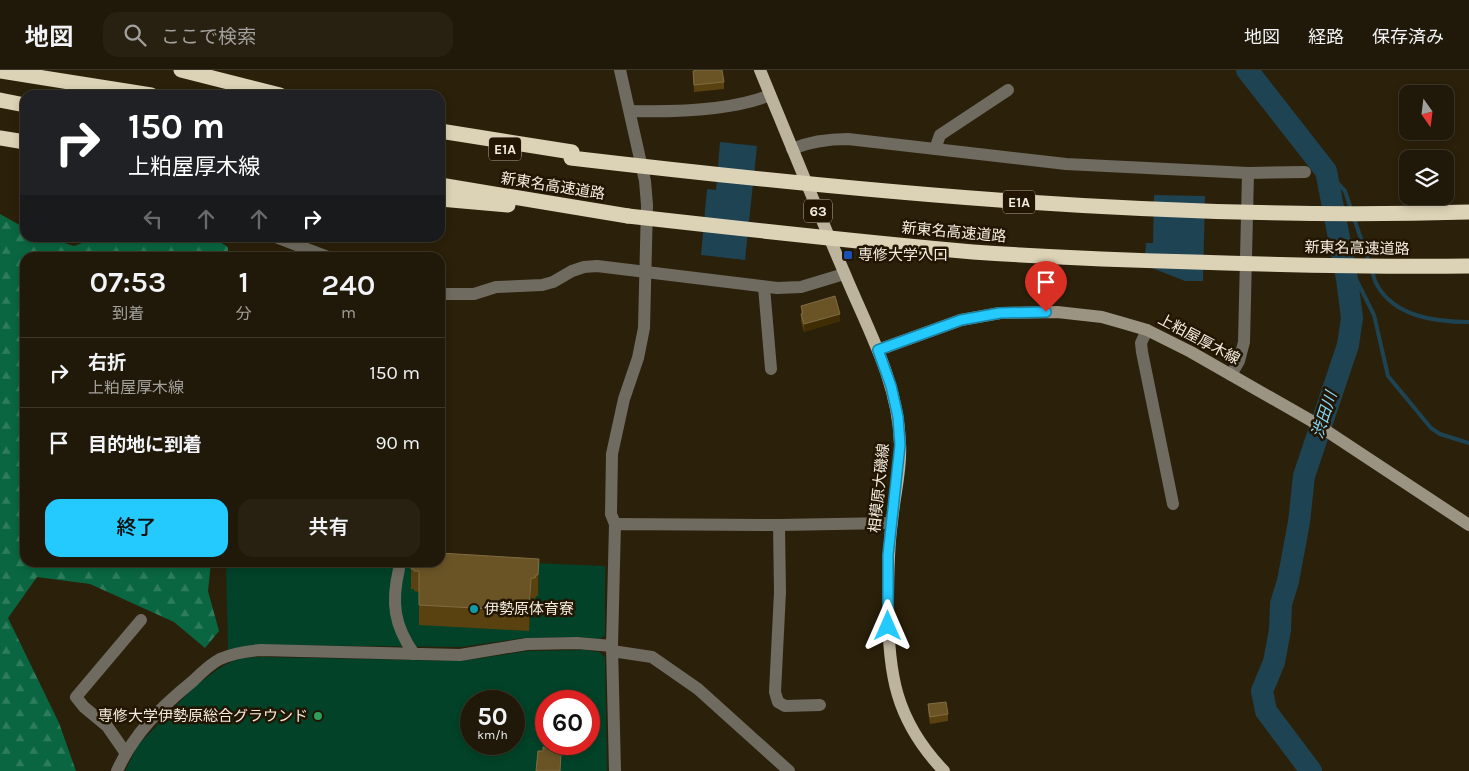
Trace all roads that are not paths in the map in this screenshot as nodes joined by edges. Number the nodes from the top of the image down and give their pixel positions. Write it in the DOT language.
graph roads {
  1 [pos="181,70"];
  2 [pos="620,70"];
  3 [pos="760,70"];
  4 [pos="0,71"];
  5 [pos="120,90"];
  6 [pos="260,90"];
  7 [pos="1008,90"];
  8 [pos="770,95"];
  9 [pos="0,100"];
  10 [pos="20,104"];
  11 [pos="630,110"];
  12 [pos="445,132"];
  13 [pos="0,138"];
  14 [pos="20,141"];
  15 [pos="445,141"];
  16 [pos="792,149"];
  17 [pos="935,149"];
  18 [pos="572,154"];
  19 [pos="1305,172"];
  20 [pos="1248,173"];
  21 [pos="445,186"];
  22 [pos="445,199"];
  23 [pos="564,208"];
  24 [pos="1469,212"];
  25 [pos="289,242"];
  26 [pos="315,252"];
  27 [pos="1469,266"];
  28 [pos="645,272"];
  29 [pos="844,274"];
  30 [pos="764,287"];
  31 [pos="445,294"];
  32 [pos="1147,330"];
  33 [pos="878,350"];
  34 [pos="767,363"];
  35 [pos="1231,374"];
  36 [pos="1173,504"];
  37 [pos="891,523"];
  38 [pos="615,524"];
  39 [pos="779,525"];
  40 [pos="1469,525"];
  41 [pos="399,569"];
  42 [pos="141,620"];
  43 [pos="612,648"];
  44 [pos="414,654"];
  45 [pos="820,705"];
  46 [pos="126,752"];
  47 [pos="117,771"];
  48 [pos="615,771"];
  49 [pos="790,771"];
  50 [pos="944,771"];
  1 -- 6 [label="highway"];
  2 -- 11 [label="street"];
  3 -- 8 [label="main road, 相模原大磯線 / 63"];
  4 -- 5 [label="highway"];
  7 -- 17 [label="street"];
  8 -- 11 [label="street"];
  8 -- 16 [label="main road, 相模原大磯線 / 63"];
  9 -- 10 [label="highway"];
  11 -- 28 [label="street"];
  12 -- 18 [label="highway"];
  13 -- 14 [label="highway"];
  15 -- 18 [label="highway, 新東名高速道路 / E1A"];
  16 -- 17 [label="street"];
  16 -- 29 [label="main road, 相模原大磯線 / 63"];
  17 -- 20 [label="street"];
  18 -- 24 [label="highway, E1A, bridge"];
  19 -- 20 [label="street"];
  20 -- 35 [label="street"];
  21 -- 23 [label="highway, 新東名高速道路"];
  22 -- 23 [label="highway"];
  23 -- 27 [label="highway, 新東名高速道路, bridge"];
  25 -- 26 [label="street"];
  28 -- 30 [label="street"];
  28 -- 31 [label="street"];
  28 -- 38 [label="street"];
  29 -- 30 [label="street"];
  29 -- 33 [label="main road, 相模原大磯線 / 63"];
  30 -- 34 [label="street"];
  32 -- 33 [label="main road, 上粕屋厚木線"];
  32 -- 35 [label="main road, 上粕屋厚木線"];
  32 -- 36 [label="street"];
  33 -- 37 [label="main road, 相模原大磯線 / 63"];
  35 -- 40 [label="main road, 上粕屋厚木線"];
  37 -- 39 [label="street"];
  37 -- 50 [label="main road, 相模原大磯線 / 63"];
  38 -- 39 [label="street"];
  38 -- 43 [label="street"];
  39 -- 45 [label="street"];
  41 -- 44 [label="street"];
  42 -- 46 [label="street"];
  43 -- 44 [label="street"];
  43 -- 48 [label="street"];
  43 -- 49 [label="street"];
  44 -- 46 [label="street"];
  46 -- 47 [label="street"];
}
